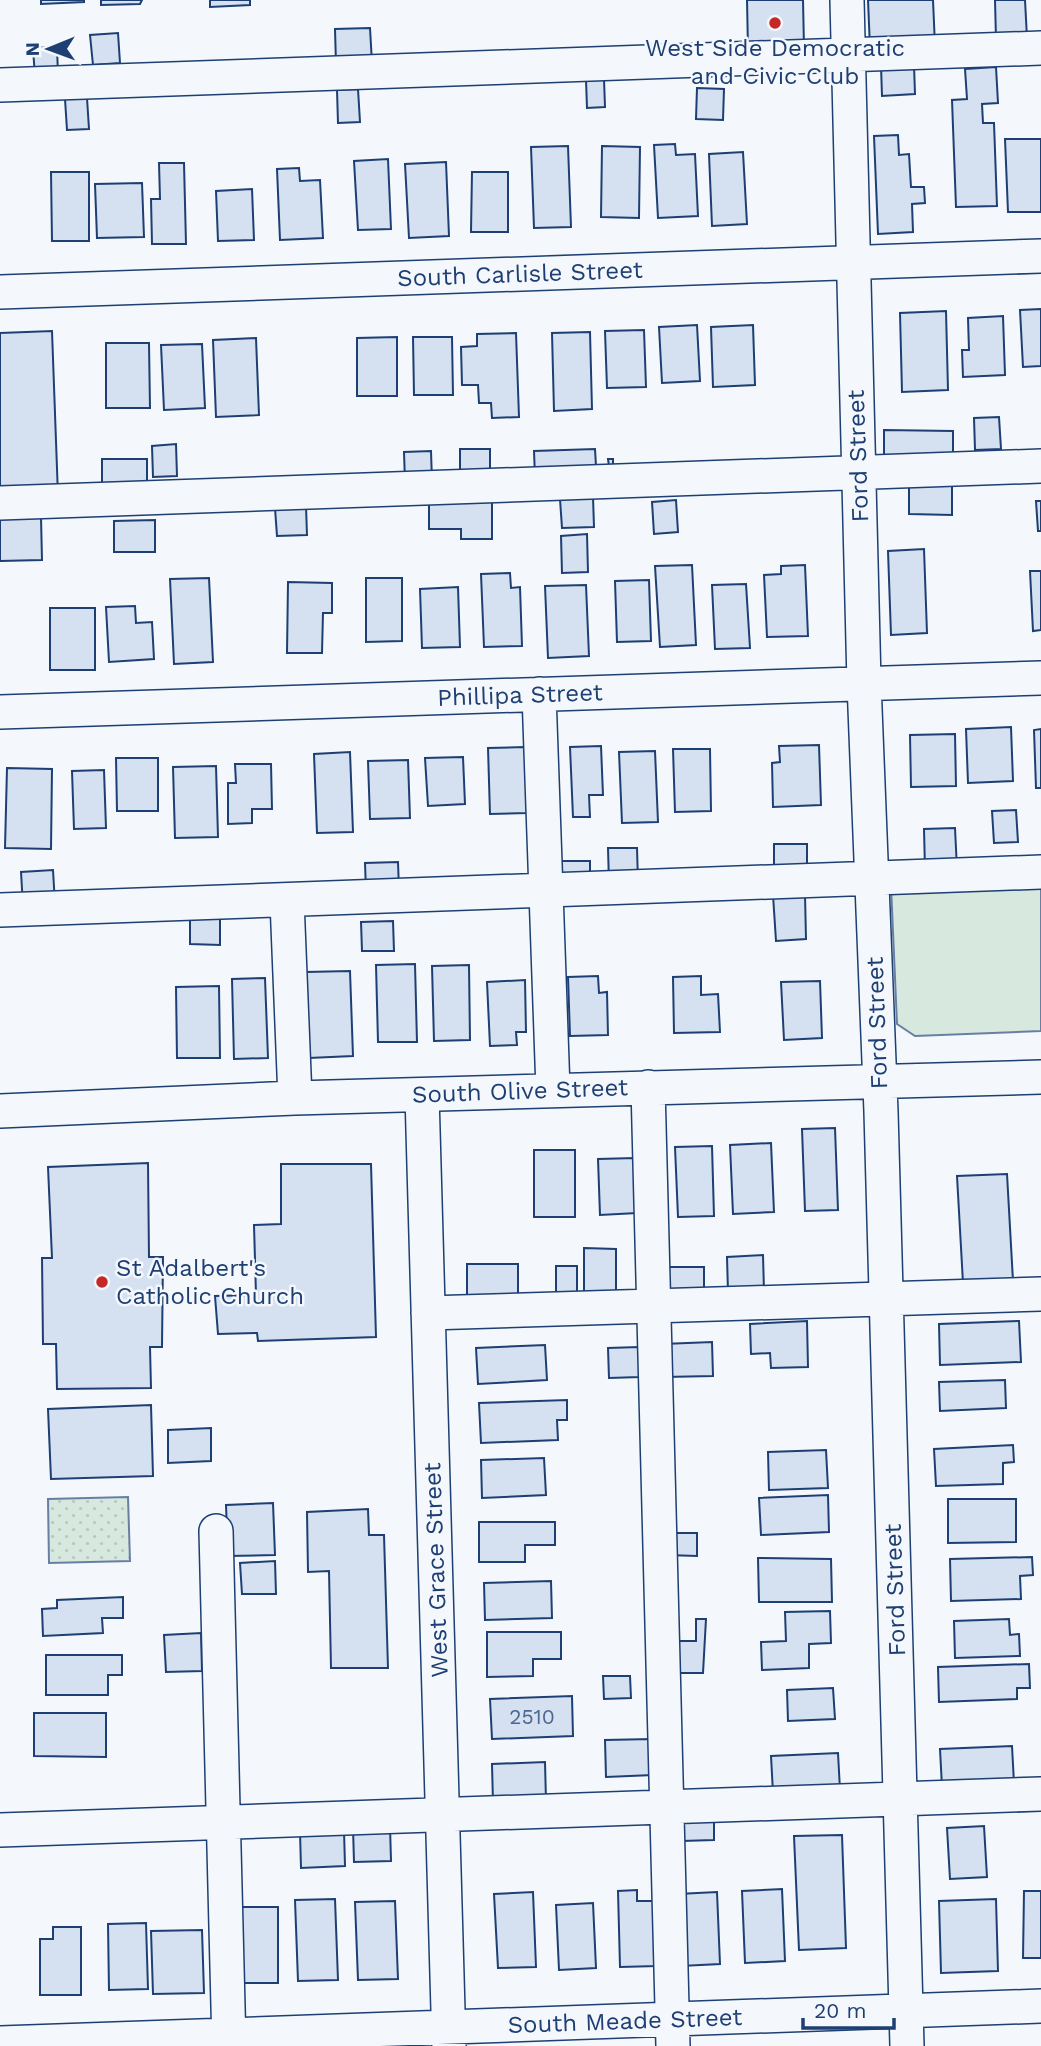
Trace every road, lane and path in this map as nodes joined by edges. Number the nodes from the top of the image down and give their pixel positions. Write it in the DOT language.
graph roads {
  1 [pos="847,0"];
  2 [pos="1041,48"];
  3 [pos="848,55"];
  4 [pos="0,85"];
  5 [pos="1041,256"];
  6 [pos="852,262"];
  7 [pos="0,292"];
  8 [pos="1041,466"];
  9 [pos="859,472"];
  10 [pos="0,503"];
  11 [pos="1041,677"];
  12 [pos="864,683"];
  13 [pos="539,694"];
  14 [pos="0,712"];
  15 [pos="1041,872"];
  16 [pos="871,877"];
  17 [pos="546,891"];
  18 [pos="287,901"];
  19 [pos="0,910"];
  20 [pos="1041,1077"];
  21 [pos="880,1079"];
  22 [pos="648,1087"];
  23 [pos="553,1090"];
  24 [pos="422,1095"];
  25 [pos="295,1098"];
  26 [pos="0,1111"];
  27 [pos="1041,1294"];
  28 [pos="886,1299"];
  29 [pos="654,1306"];
  30 [pos="428,1313"];
  31 [pos="216,1531"];
  32 [pos="1041,1794"];
  33 [pos="901,1799"];
  34 [pos="669,1807"];
  35 [pos="443,1815"];
  36 [pos="221,1823"];
  37 [pos="0,1830"];
  38 [pos="1041,2006"];
  39 [pos="907,2011"];
  40 [pos="672,2033"];
  41 [pos="449,2037"];
  42 [pos="229,2041"];
  43 [pos="0,2043"];
  44 [pos="907,2046"];
  1 -- 3 [label="street, Ford Street"];
  2 -- 3 [label="street"];
  3 -- 4 [label="street"];
  3 -- 6 [label="street, Ford Street"];
  5 -- 6 [label="street, South Carlisle Street"];
  6 -- 7 [label="street, South Carlisle Street"];
  6 -- 9 [label="street, Ford Street"];
  8 -- 9 [label="street"];
  9 -- 10 [label="street"];
  9 -- 12 [label="street, Ford Street"];
  11 -- 12 [label="street, Phillipa Street"];
  12 -- 13 [label="street, Phillipa Street"];
  12 -- 16 [label="street, Ford Street"];
  13 -- 14 [label="street, Phillipa Street"];
  13 -- 17 [label="street"];
  15 -- 16 [label="street"];
  16 -- 17 [label="street"];
  16 -- 21 [label="street, Ford Street"];
  17 -- 18 [label="street"];
  17 -- 23 [label="street"];
  18 -- 19 [label="street"];
  18 -- 25 [label="street"];
  20 -- 21 [label="street, South Olive Street"];
  21 -- 22 [label="street, South Olive Street"];
  21 -- 28 [label="street, Ford Street"];
  22 -- 23 [label="street, South Olive Street"];
  22 -- 29 [label="street"];
  23 -- 24 [label="street, South Olive Street"];
  24 -- 25 [label="street, South Olive Street"];
  24 -- 30 [label="street, West Grace Street"];
  25 -- 26 [label="street, South Olive Street"];
  27 -- 28 [label="street"];
  28 -- 29 [label="street"];
  28 -- 33 [label="street, Ford Street"];
  29 -- 30 [label="street"];
  29 -- 34 [label="street"];
  30 -- 35 [label="street, West Grace Street"];
  31 -- 36 [label="street"];
  32 -- 33 [label="street"];
  33 -- 34 [label="street"];
  33 -- 39 [label="street, Ford Street"];
  34 -- 35 [label="street"];
  34 -- 40 [label="street"];
  35 -- 36 [label="street"];
  35 -- 41 [label="street, West Grace Street"];
  36 -- 37 [label="street"];
  36 -- 42 [label="street"];
  38 -- 39 [label="street, South Meade Street"];
  39 -- 40 [label="street, South Meade Street"];
  39 -- 44 [label="street, Ford Street"];
  40 -- 41 [label="street, South Meade Street"];
  41 -- 42 [label="street, South Meade Street"];
  42 -- 43 [label="street, South Meade Street"];
}
